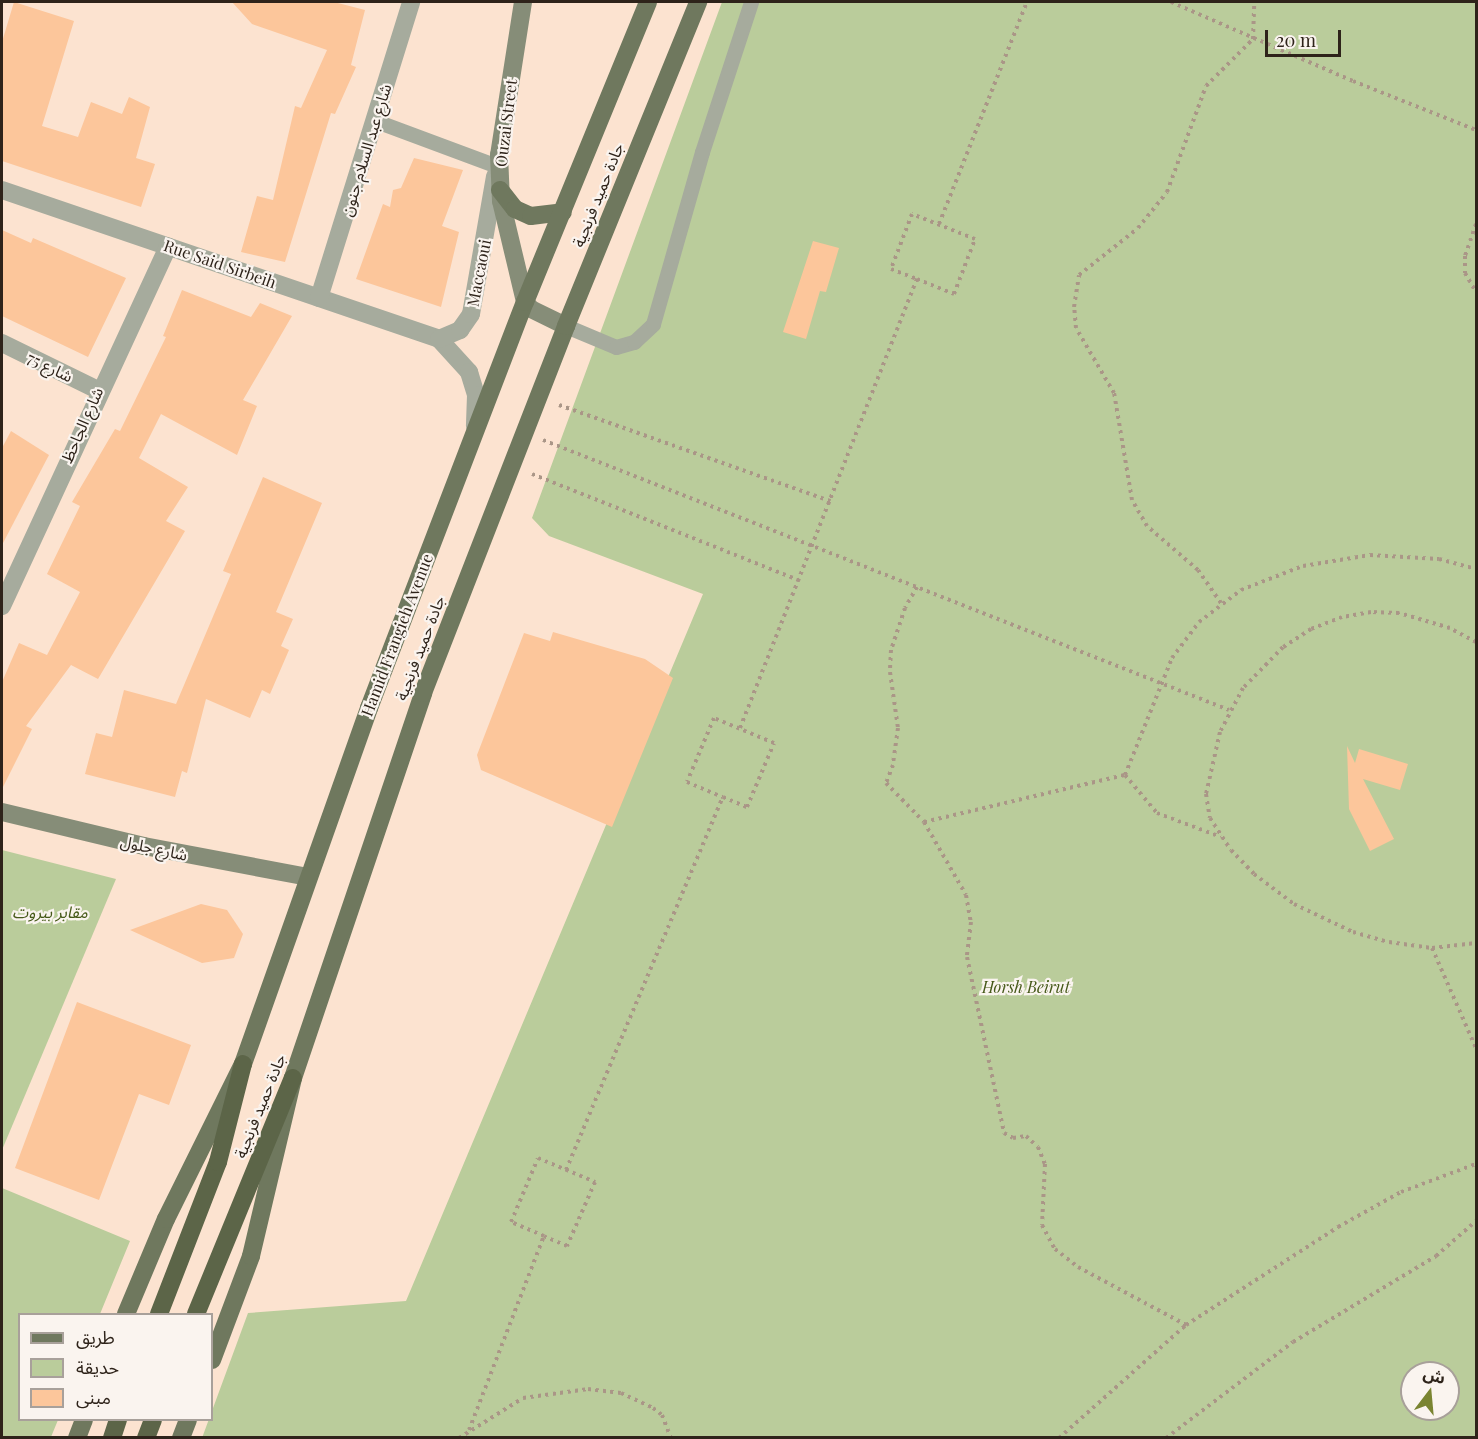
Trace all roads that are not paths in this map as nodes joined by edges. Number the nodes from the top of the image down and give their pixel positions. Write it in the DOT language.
graph roads {
  1 [pos="411,2"];
  2 [pos="523,2"];
  3 [pos="648,2"];
  4 [pos="698,2"];
  5 [pos="751,2"];
  6 [pos="376,121"];
  7 [pos="498,160"];
  8 [pos="2,190"];
  9 [pos="500,190"];
  10 [pos="563,212"];
  11 [pos="168,246"];
  12 [pos="319,298"];
  13 [pos="525,302"];
  14 [pos="566,326"];
  15 [pos="439,339"];
  16 [pos="2,344"];
  17 [pos="98,390"];
  18 [pos="474,431"];
  19 [pos="2,606"];
  20 [pos="2,812"];
  21 [pos="308,877"];
  22 [pos="243,1064"];
  23 [pos="293,1078"];
  24 [pos="126,1313"];
  25 [pos="159,1313"];
  26 [pos="196,1313"];
  27 [pos="213,1357"];
  28 [pos="83,1421"];
  29 [pos="117,1421"];
  30 [pos="152,1421"];
  31 [pos="187,1421"];
  32 [pos="77,1437"];
  33 [pos="112,1437"];
  34 [pos="146,1437"];
  35 [pos="181,1437"];
  1 -- 6 [label="street, شارع عبد السلام جنون"];
  2 -- 7 [label="street, Ouzai Street"];
  3 -- 10 [label="main road, جادة حميد فرنجية"];
  4 -- 14 [label="main road, جادة حميد فرنجية"];
  5 -- 14 [label="lane"];
  6 -- 7 [label="lane"];
  6 -- 12 [label="street, شارع عبد السلام جنون"];
  7 -- 9 [label="street, Ouzai Street"];
  7 -- 15 [label="street, Maccaoui"];
  8 -- 11 [label="street, Rue Said Sirbeih"];
  9 -- 10 [label="main road"];
  9 -- 13 [label="street, Ouzai Street"];
  10 -- 13 [label="main road, Hamid Frangieh Avenue"];
  11 -- 12 [label="street, Rue Said Sirbeih"];
  11 -- 17 [label="street, شارع الجاحظ"];
  12 -- 15 [label="street, Rue Said Sirbeih"];
  13 -- 14 [label="street"];
  13 -- 18 [label="main road, Hamid Frangieh Avenue"];
  14 -- 23 [label="main road, جادة حميد فرنجية"];
  15 -- 18 [label="street"];
  16 -- 17 [label="street, شارع 75"];
  17 -- 19 [label="street, شارع الجاحظ"];
  18 -- 21 [label="main road, Hamid Frangieh Avenue"];
  20 -- 21 [label="street, شارع جلول"];
  21 -- 22 [label="main road, Hamid Frangieh Avenue"];
  22 -- 24 [label="main road, Hamid Frangieh Avenue"];
  22 -- 25 [label="highway, جادة حميد فرنجية"];
  23 -- 26 [label="highway, جادة حميد فرنجية"];
  23 -- 27 [label="main road"];
  28 -- 32 [label="main road"];
  29 -- 33 [label="highway"];
  30 -- 34 [label="highway"];
  31 -- 35 [label="main road"];
}
